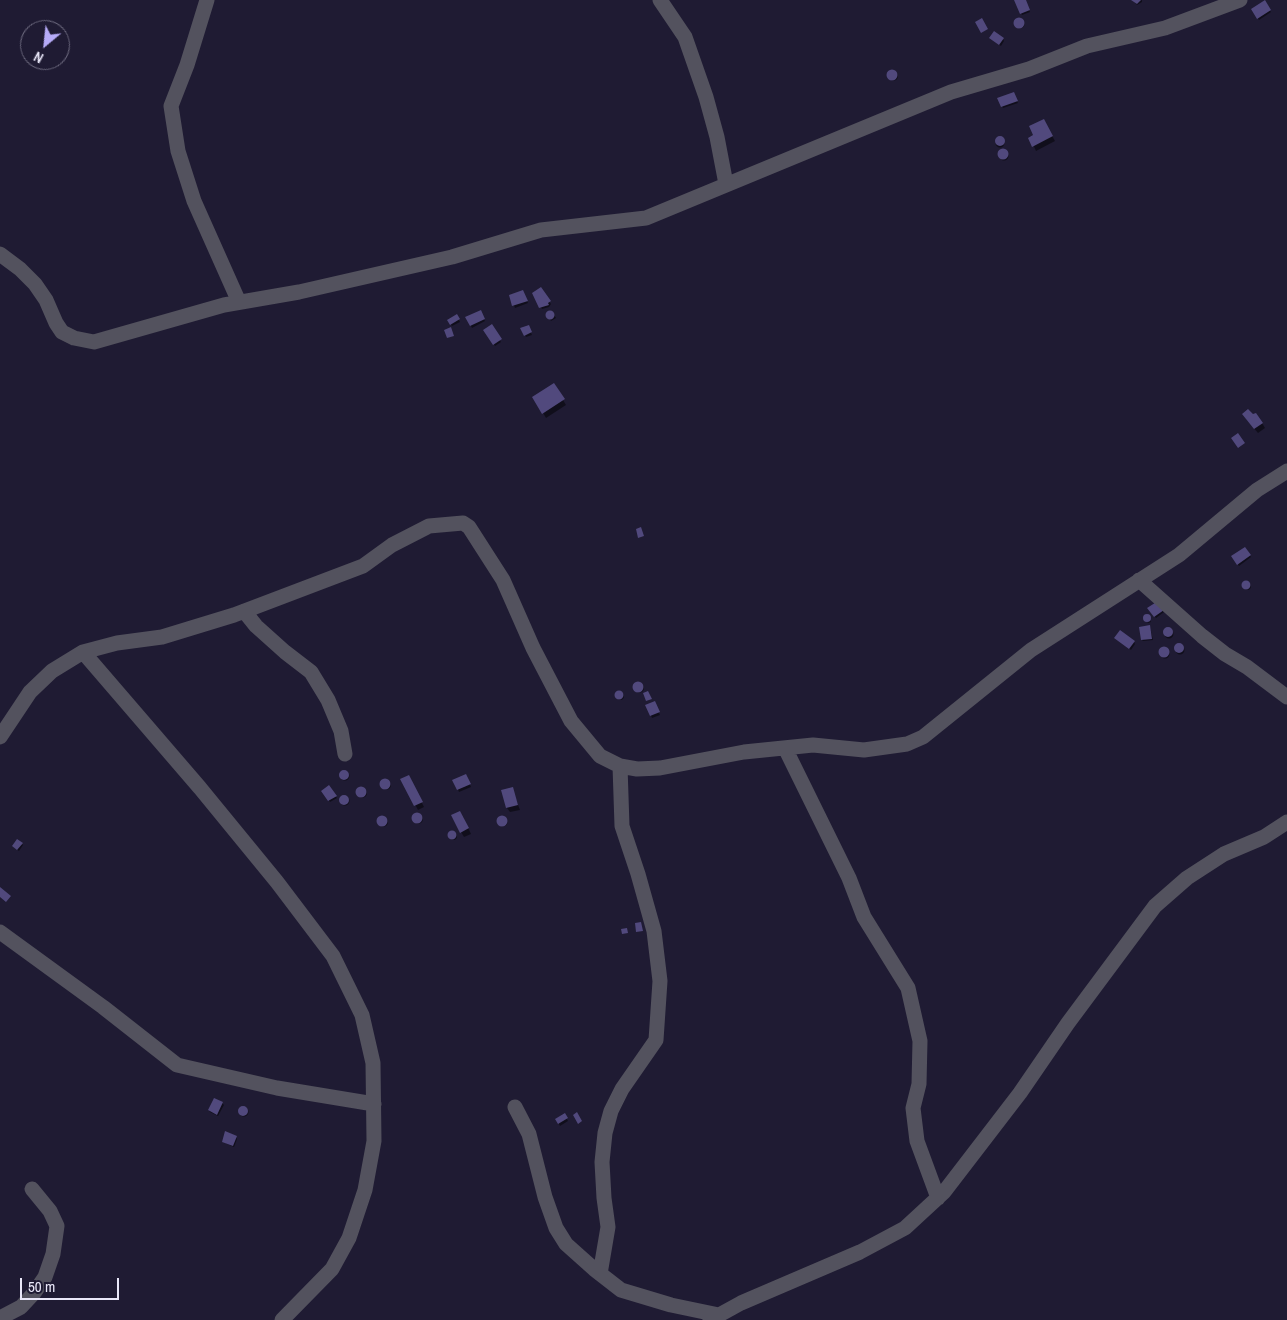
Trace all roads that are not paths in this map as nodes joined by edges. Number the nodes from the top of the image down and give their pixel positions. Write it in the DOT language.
graph roads {
  1 [pos="207,0"];
  2 [pos="660,0"];
  3 [pos="1240,0"];
  4 [pos="1215,4"];
  5 [pos="726,184"];
  6 [pos="0,254"];
  7 [pos="239,302"];
  8 [pos="1287,471"];
  9 [pos="1139,580"];
  10 [pos="244,611"];
  11 [pos="82,652"];
  12 [pos="1287,697"];
  13 [pos="0,737"];
  14 [pos="785,748"];
  15 [pos="345,754"];
  16 [pos="620,766"];
  17 [pos="1287,822"];
  18 [pos="0,932"];
  19 [pos="374,1104"];
  20 [pos="515,1107"];
  21 [pos="32,1189"];
  22 [pos="938,1198"];
  23 [pos="600,1274"];
  24 [pos="0,1318"];
  25 [pos="714,1318"];
  26 [pos="282,1320"];
  1 -- 7 [label="street"];
  2 -- 5 [label="street"];
  3 -- 4 [label="street"];
  4 -- 5 [label="street"];
  5 -- 7 [label="street"];
  6 -- 7 [label="street"];
  8 -- 9 [label="street"];
  9 -- 12 [label="street"];
  9 -- 14 [label="street"];
  10 -- 11 [label="street"];
  10 -- 15 [label="street"];
  10 -- 16 [label="street"];
  11 -- 13 [label="street"];
  11 -- 19 [label="street"];
  14 -- 16 [label="street"];
  14 -- 22 [label="street"];
  16 -- 23 [label="street"];
  17 -- 22 [label="street"];
  18 -- 19 [label="street"];
  19 -- 26 [label="street"];
  20 -- 23 [label="street"];
  21 -- 24 [label="street"];
  22 -- 25 [label="street"];
  23 -- 25 [label="street"];
}
